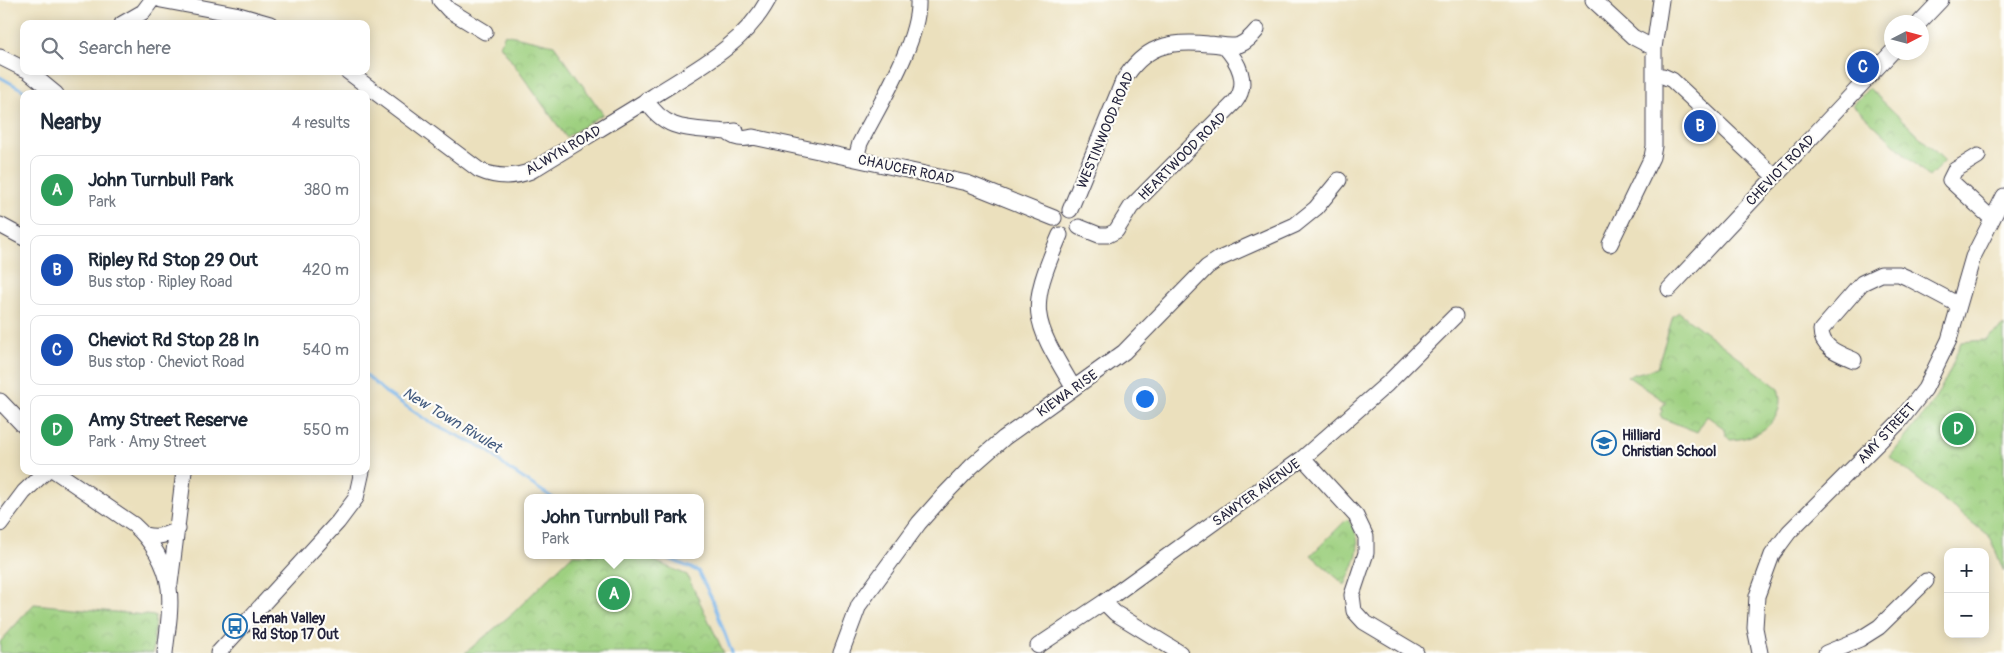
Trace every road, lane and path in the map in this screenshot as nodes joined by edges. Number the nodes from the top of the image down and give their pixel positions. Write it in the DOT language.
graph roads {
  1 [pos="152,0"];
  2 [pos="161,0"];
  3 [pos="440,0"];
  4 [pos="768,0"];
  5 [pos="918,0"];
  6 [pos="1593,0"];
  7 [pos="1661,0"];
  8 [pos="1941,0"];
  9 [pos="1927,15"];
  10 [pos="129,20"];
  11 [pos="256,20"];
  12 [pos="1257,30"];
  13 [pos="485,32"];
  14 [pos="1224,46"];
  15 [pos="1654,48"];
  16 [pos="0,57"];
  17 [pos="1884,60"];
  18 [pos="20,66"];
  19 [pos="33,75"];
  20 [pos="352,75"];
  21 [pos="1654,77"];
  22 [pos="51,90"];
  23 [pos="646,100"];
  24 [pos="1978,156"];
  25 [pos="856,158"];
  26 [pos="1774,176"];
  27 [pos="1340,180"];
  28 [pos="2004,196"];
  29 [pos="1070,210"];
  30 [pos="1054,218"];
  31 [pos="1991,218"];
  32 [pos="0,225"];
  33 [pos="1079,227"];
  34 [pos="1060,235"];
  35 [pos="20,236"];
  36 [pos="1610,244"];
  37 [pos="1668,288"];
  38 [pos="1960,305"];
  39 [pos="1455,316"];
  40 [pos="1854,360"];
  41 [pos="1073,387"];
  42 [pos="0,401"];
  43 [pos="20,422"];
  44 [pos="1303,458"];
  45 [pos="42,475"];
  46 [pos="61,475"];
  47 [pos="184,475"];
  48 [pos="361,475"];
  49 [pos="0,524"];
  50 [pos="178,529"];
  51 [pos="145,535"];
  52 [pos="1926,581"];
  53 [pos="170,588"];
  54 [pos="1104,602"];
  55 [pos="1038,646"];
  56 [pos="165,653"];
  57 [pos="218,653"];
  58 [pos="841,653"];
  59 [pos="1180,653"];
  60 [pos="1416,653"];
  61 [pos="1760,653"];
  62 [pos="1826,653"];
  1 -- 10 [label="street"];
  2 -- 11 [label="street"];
  3 -- 13 [label="street"];
  4 -- 23 [label="street, ALWYN ROAD"];
  5 -- 25 [label="street"];
  6 -- 15 [label="street"];
  7 -- 15 [label="street"];
  8 -- 9 [label="street"];
  12 -- 14 [label="street, WESTINWOOD ROAD"];
  14 -- 29 [label="street, WESTINWOOD ROAD"];
  14 -- 33 [label="street, HEARTWOOD ROAD"];
  15 -- 21 [label="street"];
  16 -- 18 [label="street"];
  17 -- 26 [label="street, CHEVIOT ROAD"];
  19 -- 22 [label="street"];
  20 -- 23 [label="street, ALWYN ROAD"];
  21 -- 26 [label="street"];
  21 -- 36 [label="street"];
  23 -- 25 [label="street, CHAUCER ROAD"];
  24 -- 31 [label="street"];
  25 -- 30 [label="street, CHAUCER ROAD"];
  26 -- 37 [label="street, CHEVIOT ROAD"];
  27 -- 41 [label="street, KIEWA RISE"];
  28 -- 31 [label="street, AMY STREET"];
  29 -- 30 [label="street"];
  29 -- 33 [label="street"];
  30 -- 34 [label="street"];
  31 -- 38 [label="street, AMY STREET"];
  32 -- 35 [label="street"];
  33 -- 34 [label="street"];
  34 -- 41 [label="street"];
  38 -- 40 [label="street"];
  38 -- 61 [label="street, AMY STREET"];
  39 -- 44 [label="street, SAWYER AVENUE"];
  41 -- 58 [label="street, KIEWA RISE"];
  42 -- 43 [label="street"];
  44 -- 54 [label="street, SAWYER AVENUE"];
  44 -- 60 [label="street"];
  45 -- 49 [label="street"];
  46 -- 51 [label="street"];
  47 -- 50 [label="street"];
  48 -- 57 [label="street"];
  50 -- 51 [label="street"];
  50 -- 53 [label="street"];
  51 -- 53 [label="street"];
  52 -- 62 [label="street"];
  53 -- 56 [label="street"];
  54 -- 55 [label="street, SAWYER AVENUE"];
  54 -- 59 [label="street"];
}
